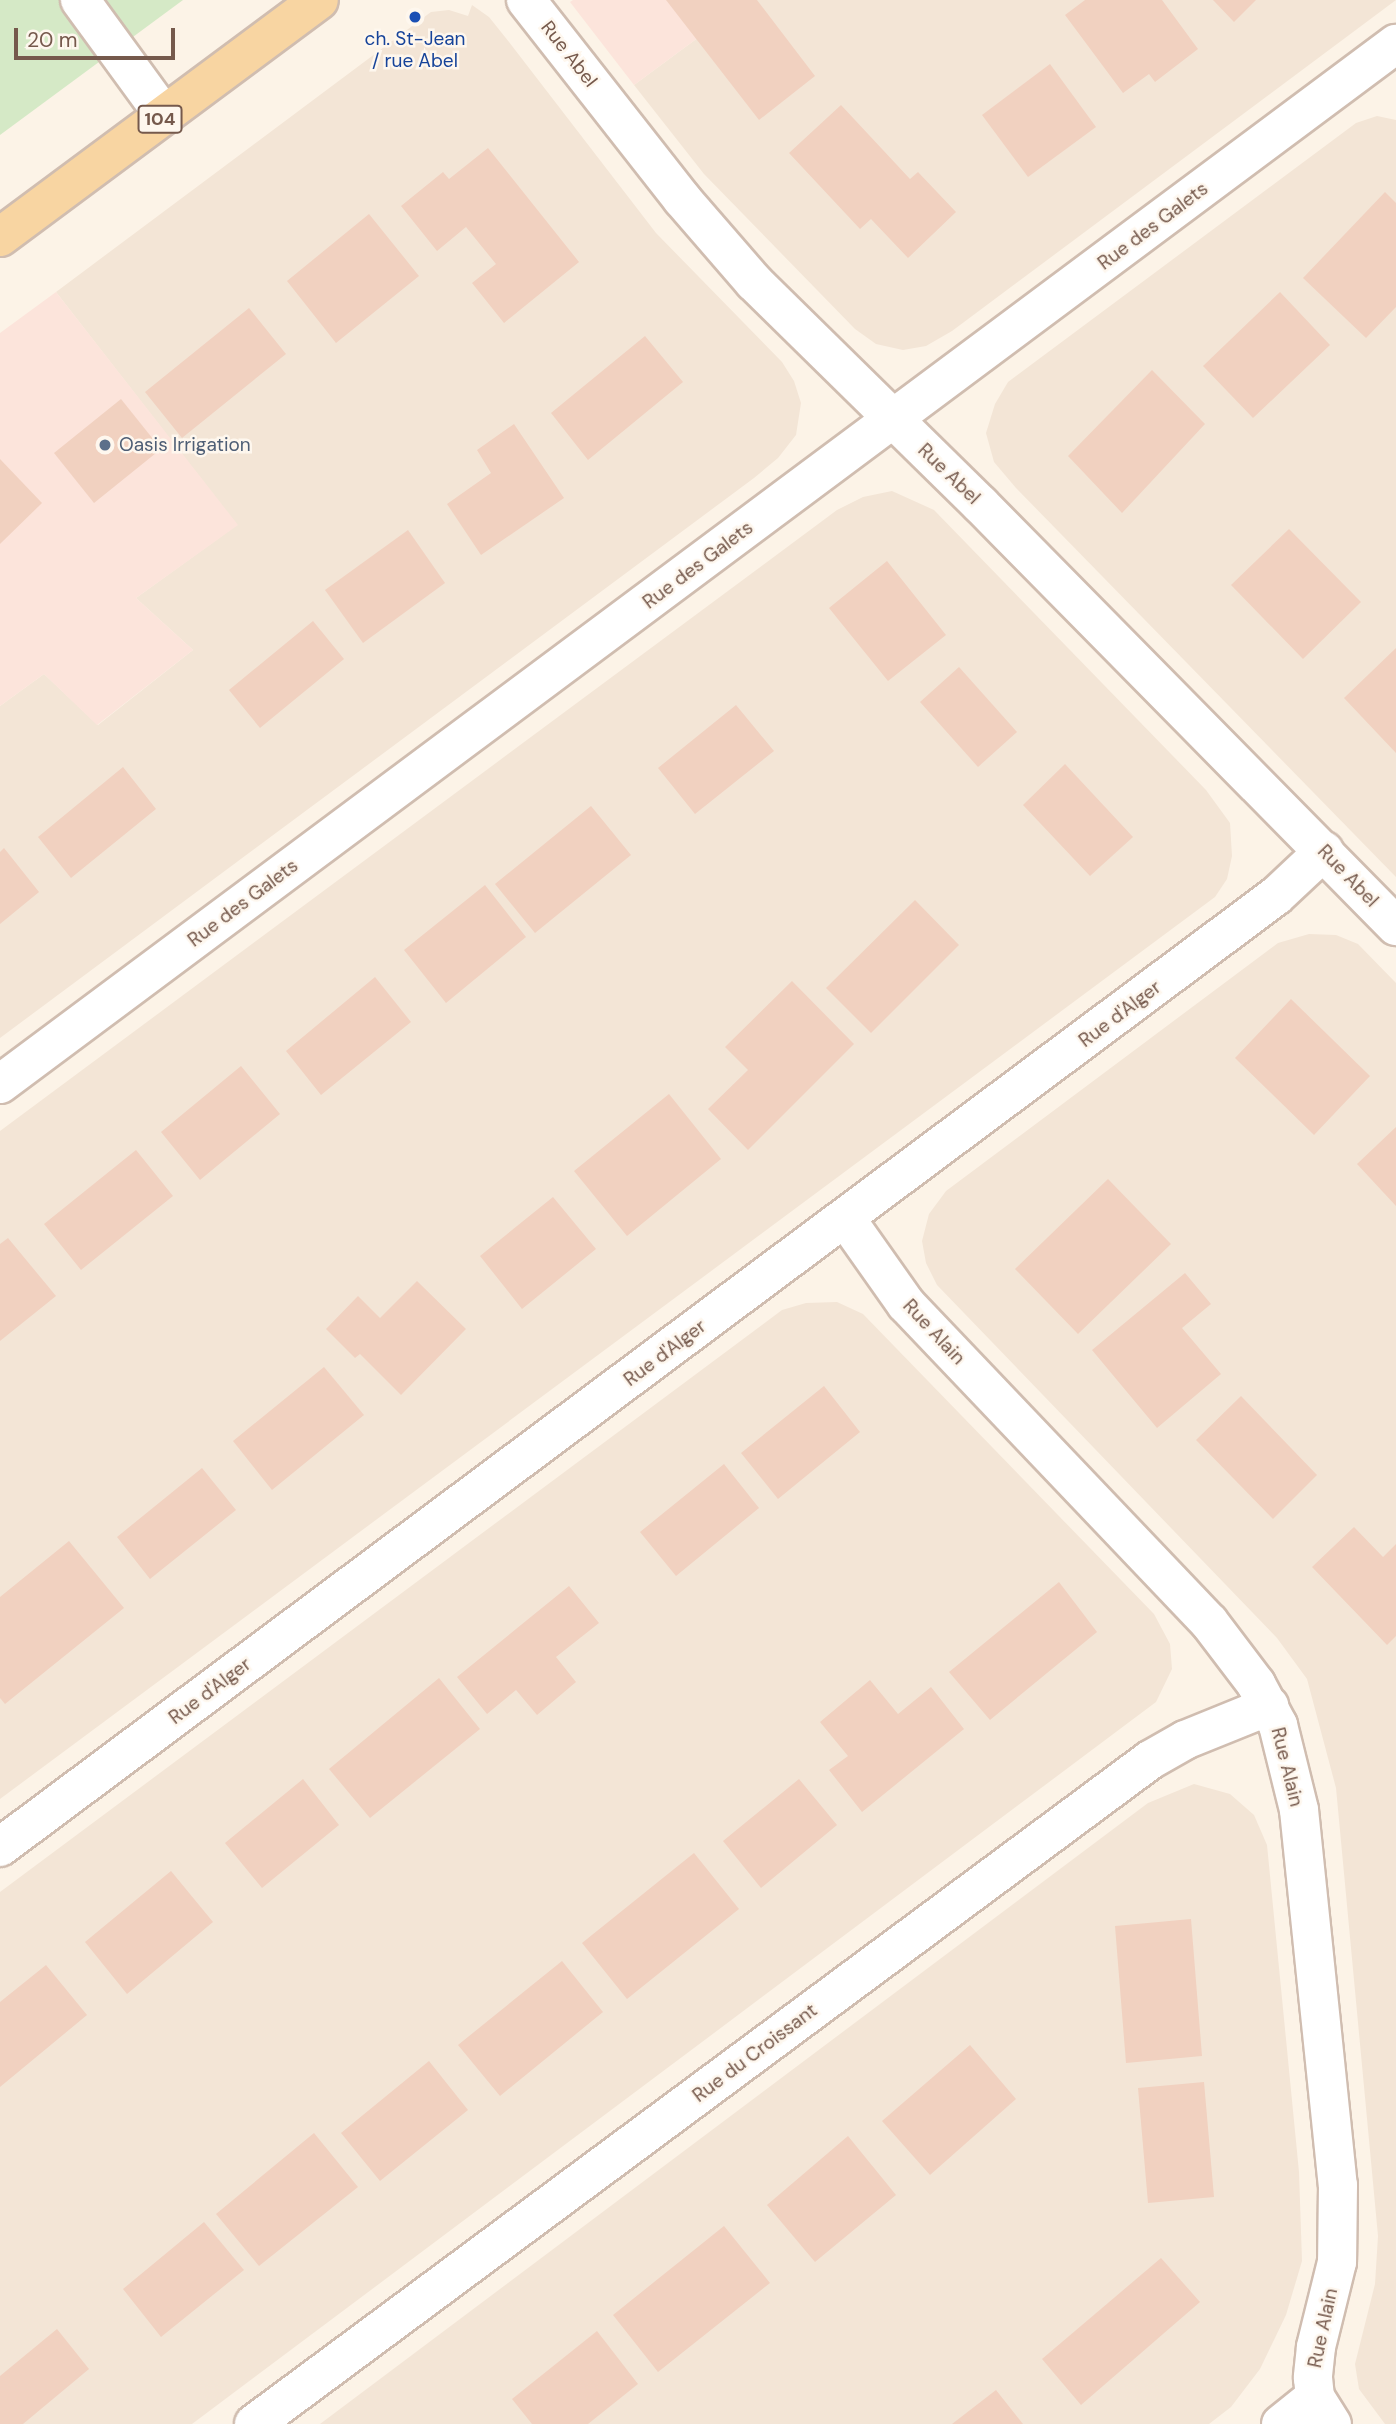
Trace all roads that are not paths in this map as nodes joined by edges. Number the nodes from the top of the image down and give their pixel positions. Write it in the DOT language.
graph roads {
  1 [pos="80,0"];
  2 [pos="319,0"];
  3 [pos="526,0"];
  4 [pos="1395,46"];
  5 [pos="164,116"];
  6 [pos="0,237"];
  7 [pos="893,420"];
  8 [pos="1324,851"];
  9 [pos="1396,926"];
  10 [pos="0,1084"];
  11 [pos="846,1219"];
  12 [pos="1269,1706"];
  13 [pos="0,1847"];
  14 [pos="1323,2410"];
  15 [pos="254,2424"];
  16 [pos="1281,2424"];
  1 -- 5 [label="street"];
  2 -- 5 [label="main road, 104"];
  3 -- 7 [label="street, Rue Abel"];
  4 -- 7 [label="street, Rue des Galets"];
  5 -- 6 [label="main road, 104"];
  7 -- 8 [label="street, Rue Abel"];
  7 -- 10 [label="street, Rue des Galets"];
  8 -- 9 [label="street, Rue Abel"];
  8 -- 11 [label="street, Rue d'Alger"];
  11 -- 12 [label="street, Rue Alain"];
  11 -- 13 [label="street, Rue d'Alger"];
  12 -- 14 [label="street, Rue Alain"];
  12 -- 15 [label="street, Rue du Croissant"];
  14 -- 16 [label="street"];
}
